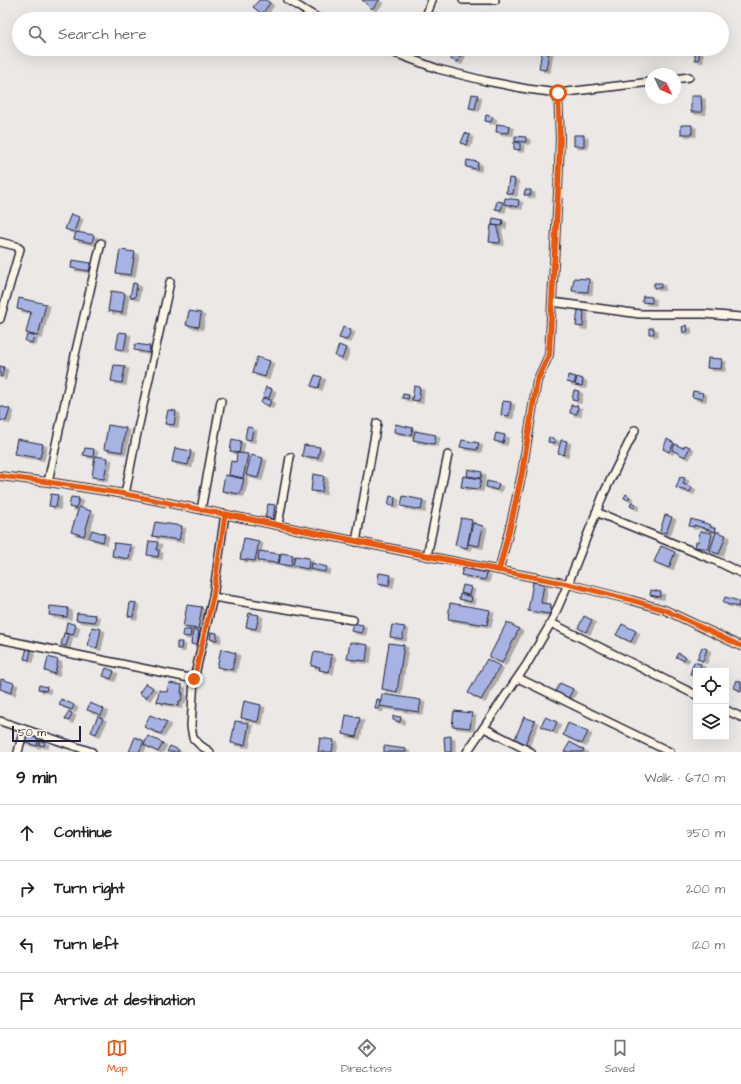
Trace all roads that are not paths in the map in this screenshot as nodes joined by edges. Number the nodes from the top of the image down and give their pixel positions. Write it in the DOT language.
graph roads {
  1 [pos="288,0"];
  2 [pos="432,0"];
  3 [pos="463,0"];
  4 [pos="495,0"];
  5 [pos="308,12"];
  6 [pos="428,12"];
  7 [pos="404,56"];
  8 [pos="410,58"];
  9 [pos="689,77"];
  10 [pos="681,78"];
  11 [pos="645,83"];
  12 [pos="558,93"];
  13 [pos="0,242"];
  14 [pos="101,243"];
  15 [pos="170,282"];
  16 [pos="552,302"];
  17 [pos="741,317"];
  18 [pos="0,319"];
  19 [pos="221,401"];
  20 [pos="377,423"];
  21 [pos="635,430"];
  22 [pos="448,455"];
  23 [pos="290,457"];
  24 [pos="0,476"];
  25 [pos="48,482"];
  26 [pos="125,494"];
  27 [pos="201,510"];
  28 [pos="596,512"];
  29 [pos="225,514"];
  30 [pos="278,525"];
  31 [pos="356,542"];
  32 [pos="427,556"];
  33 [pos="499,570"];
  34 [pos="741,573"];
  35 [pos="568,584"];
  36 [pos="213,597"];
  37 [pos="353,620"];
  38 [pos="551,623"];
  39 [pos="0,639"];
  40 [pos="741,646"];
  41 [pos="518,678"];
  42 [pos="194,679"];
  43 [pos="693,694"];
  44 [pos="729,711"];
  45 [pos="741,717"];
  46 [pos="0,722"];
  47 [pos="484,728"];
  48 [pos="24,729"];
  49 [pos="83,750"];
  50 [pos="18,752"];
  51 [pos="92,752"];
  52 [pos="210,752"];
  53 [pos="467,752"];
  54 [pos="530,752"];
  55 [pos="670,752"];
  1 -- 5 [label="street"];
  2 -- 6 [label="street"];
  3 -- 4 [label="street"];
  7 -- 8 [label="street"];
  8 -- 12 [label="street"];
  9 -- 10 [label="street"];
  11 -- 12 [label="street"];
  12 -- 16 [label="street"];
  13 -- 18 [label="street"];
  14 -- 25 [label="street"];
  15 -- 26 [label="street"];
  16 -- 17 [label="street"];
  16 -- 33 [label="street"];
  19 -- 27 [label="street"];
  20 -- 31 [label="street"];
  21 -- 28 [label="street"];
  22 -- 32 [label="street"];
  23 -- 30 [label="street"];
  24 -- 25 [label="street"];
  25 -- 26 [label="street"];
  26 -- 27 [label="street"];
  27 -- 29 [label="street"];
  28 -- 34 [label="street"];
  28 -- 35 [label="street"];
  29 -- 30 [label="street"];
  29 -- 36 [label="street"];
  30 -- 31 [label="street"];
  31 -- 32 [label="street"];
  32 -- 33 [label="street"];
  33 -- 35 [label="street"];
  35 -- 38 [label="street"];
  35 -- 40 [label="street"];
  36 -- 37 [label="street"];
  36 -- 42 [label="street"];
  38 -- 41 [label="street"];
  38 -- 43 [label="street"];
  39 -- 42 [label="street"];
  41 -- 47 [label="street"];
  41 -- 55 [label="street"];
  42 -- 52 [label="street"];
  44 -- 45 [label="street"];
  46 -- 48 [label="street"];
  47 -- 53 [label="street"];
  47 -- 54 [label="street"];
  48 -- 49 [label="street"];
  48 -- 50 [label="street"];
  49 -- 51 [label="street"];
}
